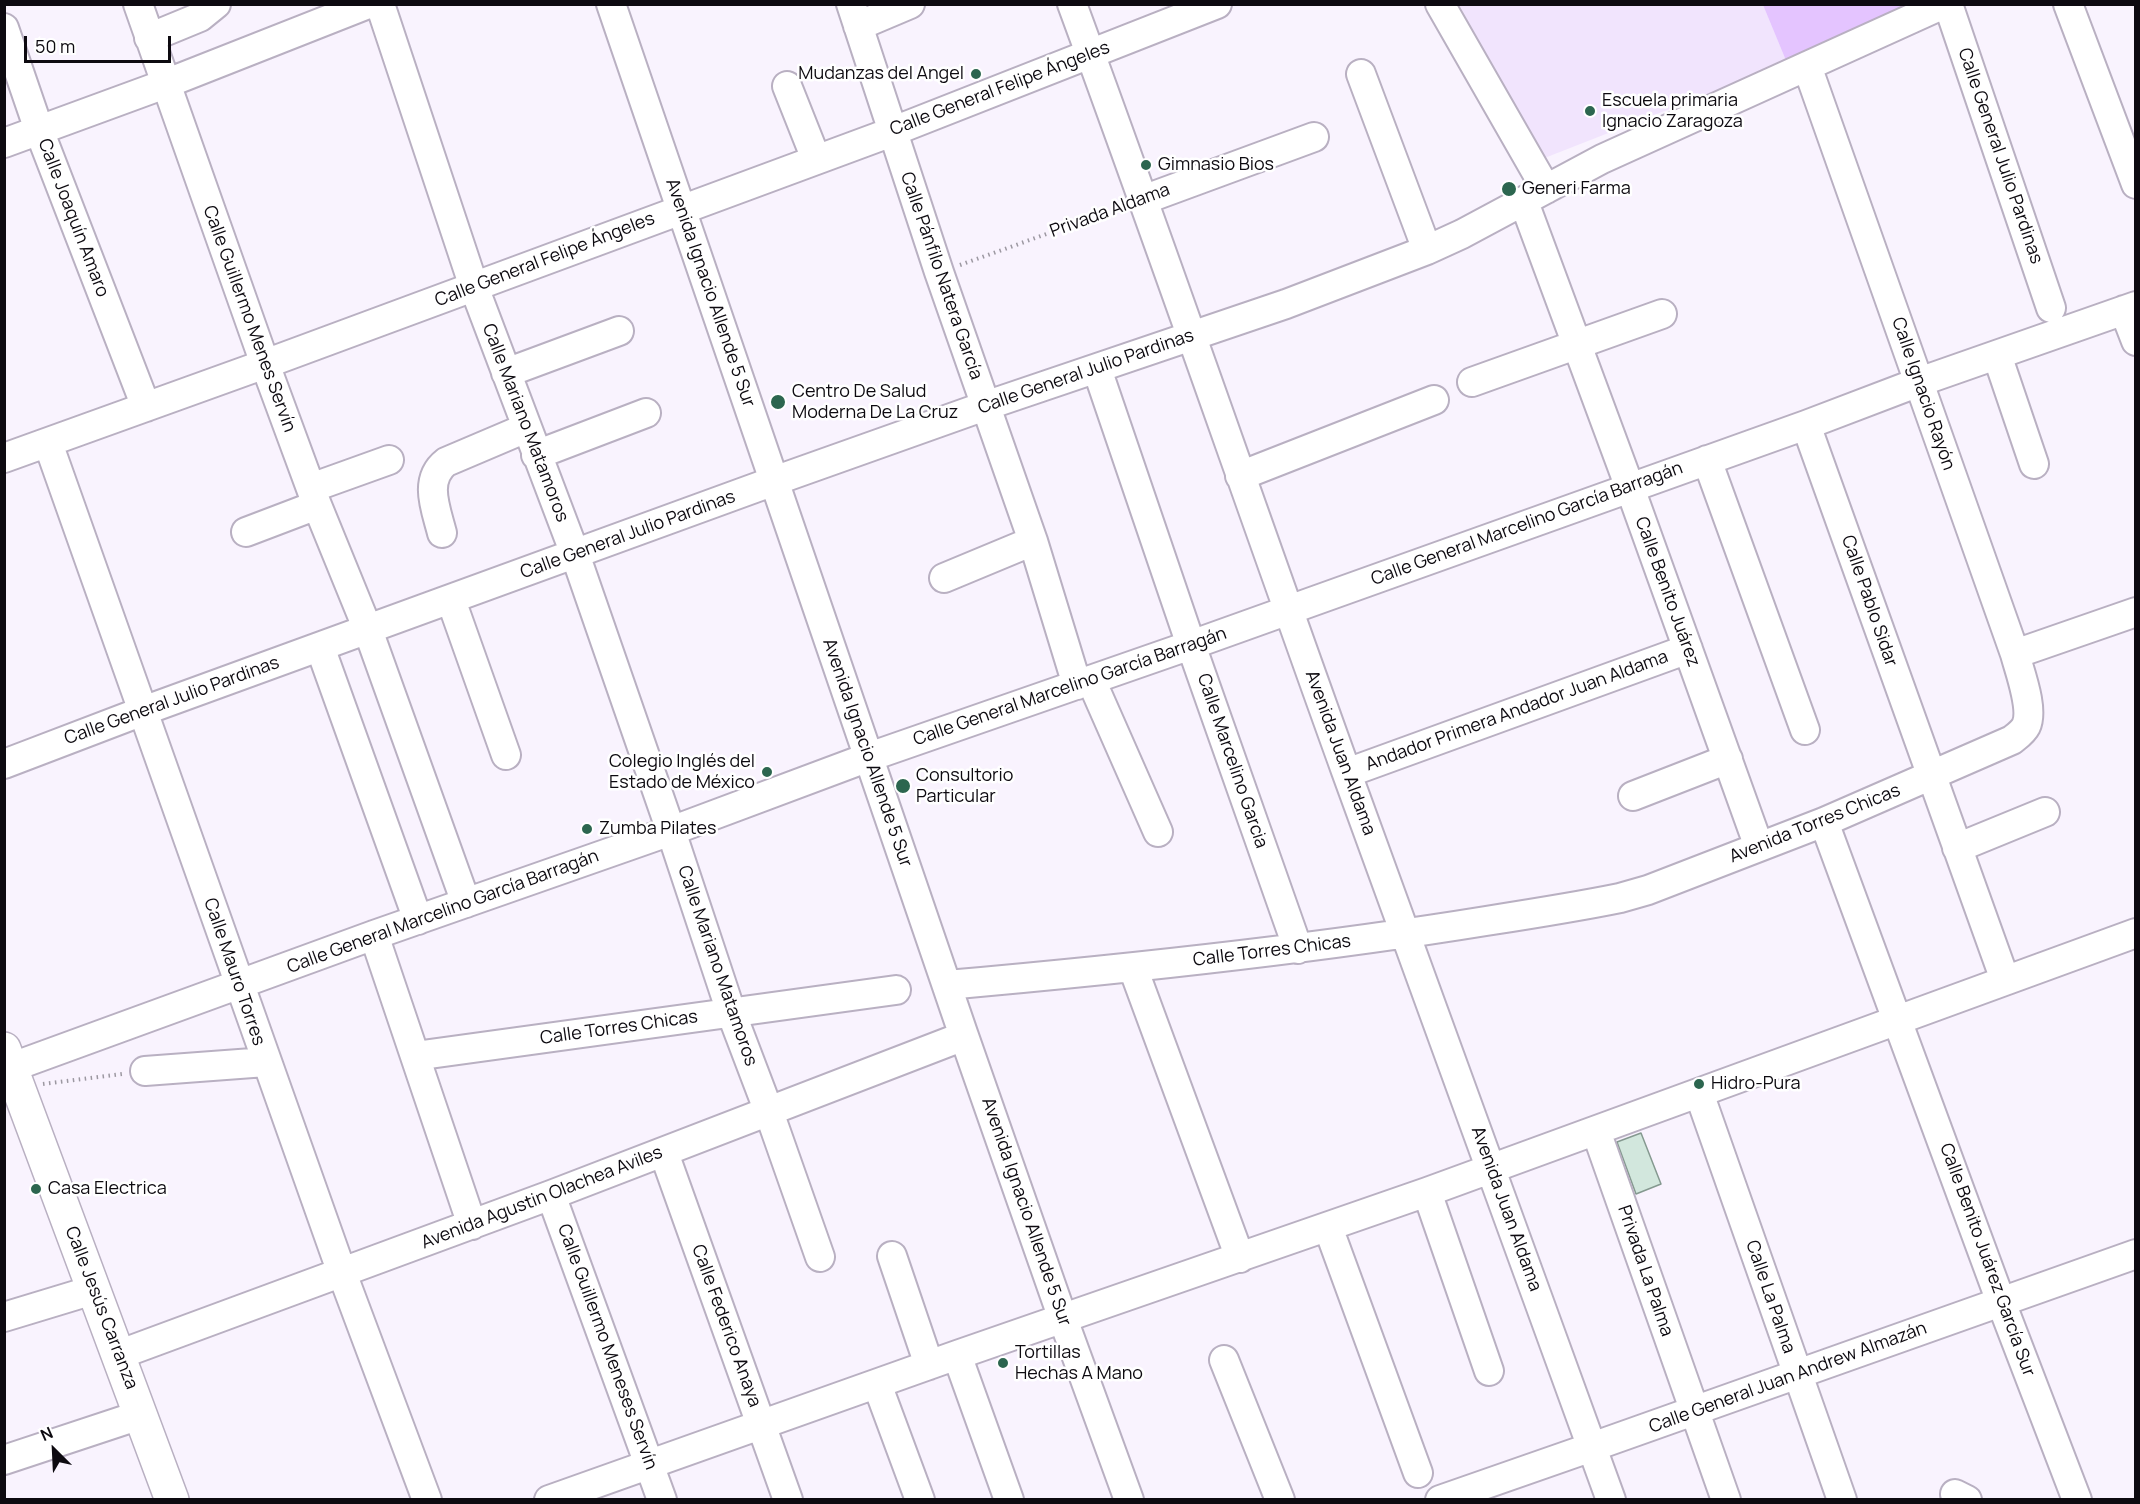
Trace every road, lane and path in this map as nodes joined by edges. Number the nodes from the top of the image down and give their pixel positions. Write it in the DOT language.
graph roads {
  1 [pos="138,4"];
  2 [pos="216,4"];
  3 [pos="368,4"];
  4 [pos="380,4"];
  5 [pos="611,4"];
  6 [pos="910,4"];
  7 [pos="1071,4"];
  8 [pos="1218,4"];
  9 [pos="1440,4"];
  10 [pos="1946,4"];
  11 [pos="2068,4"];
  12 [pos="854,15"];
  13 [pos="4,28"];
  14 [pos="149,38"];
  15 [pos="1090,54"];
  16 [pos="1807,66"];
  17 [pos="1361,74"];
  18 [pos="165,84"];
  19 [pos="788,86"];
  20 [pos="39,130"];
  21 [pos="893,131"];
  22 [pos="1314,137"];
  23 [pos="4,143"];
  24 [pos="816,159"];
  25 [pos="2136,184"];
  26 [pos="1535,195"];
  27 [pos="1143,200"];
  28 [pos="681,208"];
  29 [pos="1427,250"];
  30 [pos="939,272"];
  31 [pos="474,287"];
  32 [pos="2051,308"];
  33 [pos="2130,308"];
  34 [pos="1662,314"];
  35 [pos="620,331"];
  36 [pos="1193,336"];
  37 [pos="2136,341"];
  38 [pos="1576,345"];
  39 [pos="1997,355"];
  40 [pos="265,364"];
  41 [pos="1097,369"];
  42 [pos="506,373"];
  43 [pos="1472,382"];
  44 [pos="1919,382"];
  45 [pos="1434,400"];
  46 [pos="985,406"];
  47 [pos="146,407"];
  48 [pos="646,413"];
  49 [pos="1806,424"];
  50 [pos="526,428"];
  51 [pos="48,443"];
  52 [pos="536,455"];
  53 [pos="4,458"];
  54 [pos="389,460"];
  55 [pos="1707,460"];
  56 [pos="2034,464"];
  57 [pos="1240,476"];
  58 [pos="774,481"];
  59 [pos="1630,488"];
  60 [pos="314,496"];
  61 [pos="246,532"];
  62 [pos="442,533"];
  63 [pos="1033,541"];
  64 [pos="575,554"];
  65 [pos="944,578"];
  66 [pos="451,600"];
  67 [pos="1288,610"];
  68 [pos="2136,612"];
  69 [pos="368,630"];
  70 [pos="1191,645"];
  71 [pos="320,647"];
  72 [pos="1688,649"];
  73 [pos="2015,654"];
  74 [pos="1084,682"];
  75 [pos="143,711"];
  76 [pos="2026,726"];
  77 [pos="1805,730"];
  78 [pos="506,755"];
  79 [pos="869,758"];
  80 [pos="1728,759"];
  81 [pos="4,764"];
  82 [pos="1347,773"];
  83 [pos="1931,777"];
  84 [pos="1633,796"];
  85 [pos="2045,812"];
  86 [pos="1824,822"];
  87 [pos="671,831"];
  88 [pos="1158,832"];
  89 [pos="1759,847"];
  90 [pos="1957,848"];
  91 [pos="466,903"];
  92 [pos="1595,903"];
  93 [pos="418,920"];
  94 [pos="2136,933"];
  95 [pos="1405,934"];
  96 [pos="374,935"];
  97 [pos="1298,949"];
  98 [pos="1132,968"];
  99 [pos="2005,980"];
  100 [pos="239,985"];
  101 [pos="947,985"];
  102 [pos="896,990"];
  103 [pos="731,1012"];
  104 [pos="1898,1020"];
  105 [pos="964,1036"];
  106 [pos="415,1056"];
  107 [pos="266,1062"];
  108 [pos="10,1068"];
  109 [pos="145,1071"];
  110 [pos="1699,1093"];
  111 [pos="769,1112"];
  112 [pos="1596,1131"];
  113 [pos="664,1153"];
  114 [pos="1492,1169"];
  115 [pos="1426,1192"];
  116 [pos="551,1195"];
  117 [pos="472,1225"];
  118 [pos="1328,1227"];
  119 [pos="2136,1254"];
  120 [pos="892,1256"];
  121 [pos="820,1257"];
  122 [pos="1240,1258"];
  123 [pos="342,1273"];
  124 [pos="93,1290"];
  125 [pos="2001,1302"];
  126 [pos="4,1317"];
  127 [pos="1063,1319"];
  128 [pos="118,1355"];
  129 [pos="957,1355"];
  130 [pos="1224,1360"];
  131 [pos="928,1365"];
  132 [pos="1489,1371"];
  133 [pos="1797,1375"];
  134 [pos="877,1384"];
  135 [pos="1695,1411"];
  136 [pos="140,1415"];
  137 [pos="762,1425"];
  138 [pos="1592,1447"];
  139 [pos="4,1460"];
  140 [pos="649,1465"];
  141 [pos="1418,1473"];
  142 [pos="172,1500"];
  143 [pos="427,1500"];
  144 [pos="549,1500"];
  145 [pos="662,1500"];
  146 [pos="788,1500"];
  147 [pos="920,1500"];
  148 [pos="1009,1500"];
  149 [pos="1129,1500"];
  150 [pos="1280,1500"];
  151 [pos="1440,1500"];
  152 [pos="1611,1500"];
  153 [pos="1726,1500"];
  154 [pos="1842,1500"];
  155 [pos="2077,1500"];
  1 -- 14 [label="street, Calle Guillermo Menes Servín"];
  2 -- 14 [label="street"];
  3 -- 18 [label="street"];
  4 -- 31 [label="street, Calle Mariano Matamoros"];
  5 -- 28 [label="street, Avenida Ignacio Allende 5 Sur"];
  6 -- 12 [label="street"];
  7 -- 15 [label="street, Avenida Juan Aldama"];
  8 -- 15 [label="street, Calle General Felipe Ángeles"];
  9 -- 26 [label="street, Calle Benito Juárez"];
  10 -- 16 [label="street, Calle General Julio Pardinas"];
  10 -- 32 [label="street, Calle General Julio Pardinas"];
  11 -- 25 [label="street"];
  12 -- 21 [label="street, Calle Pánfilo Natera García"];
  13 -- 20 [label="street, Calle Joaquín Amaro"];
  14 -- 18 [label="street, Calle Guillermo Menes Servín"];
  15 -- 21 [label="street, Calle General Felipe Ángeles"];
  15 -- 27 [label="street, Avenida Juan Aldama"];
  16 -- 26 [label="street, Calle General Julio Pardinas"];
  16 -- 44 [label="street, Calle Ignacio Rayón"];
  17 -- 29 [label="street"];
  18 -- 20 [label="street"];
  18 -- 40 [label="street, Calle Guillermo Menes Servín"];
  19 -- 24 [label="street"];
  20 -- 23 [label="street"];
  20 -- 47 [label="street, Calle Joaquín Amaro"];
  21 -- 24 [label="street, Calle General Felipe Ángeles"];
  21 -- 30 [label="street, Calle Pánfilo Natera García"];
  22 -- 27 [label="street, Privada Aldama"];
  24 -- 28 [label="street, Calle General Felipe Ángeles"];
  26 -- 29 [label="street, Calle General Julio Pardinas"];
  26 -- 38 [label="street, Calle Benito Juárez"];
  27 -- 30 [label="path, Privada Aldama"];
  27 -- 36 [label="street, Avenida Juan Aldama"];
  28 -- 31 [label="street, Calle General Felipe Ángeles"];
  28 -- 58 [label="street, Avenida Ignacio Allende 5 Sur"];
  29 -- 36 [label="street, Calle General Julio Pardinas"];
  30 -- 46 [label="street, Calle Pánfilo Natera García"];
  31 -- 40 [label="street, Calle General Felipe Ángeles"];
  31 -- 42 [label="street, Calle Mariano Matamoros"];
  33 -- 37 [label="street"];
  33 -- 39 [label="street, Calle General Marcelino García Barragán"];
  34 -- 38 [label="street"];
  35 -- 42 [label="street"];
  36 -- 41 [label="street, Calle General Julio Pardinas"];
  36 -- 57 [label="street, Avenida Juan Aldama"];
  38 -- 43 [label="street"];
  38 -- 59 [label="street, Calle Benito Juárez"];
  39 -- 44 [label="street, Calle General Marcelino García Barragán"];
  39 -- 56 [label="street"];
  40 -- 47 [label="street, Calle General Felipe Ángeles"];
  40 -- 60 [label="street, Calle Guillermo Menes Servín"];
  41 -- 46 [label="street, Calle General Julio Pardinas"];
  41 -- 70 [label="street, Calle Marcelino Garcia"];
  42 -- 50 [label="street, Calle Mariano Matamoros"];
  44 -- 49 [label="street, Calle General Marcelino García Barragán"];
  44 -- 73 [label="street, Calle Ignacio Rayón"];
  45 -- 57 [label="street"];
  46 -- 58 [label="street, Calle General Julio Pardinas"];
  46 -- 63 [label="street, Calle Pánfilo Natera García"];
  47 -- 51 [label="street, Calle General Felipe Ángeles"];
  48 -- 52 [label="street"];
  49 -- 55 [label="street, Calle General Marcelino García Barragán"];
  49 -- 83 [label="street, Calle Pablo Sidar"];
  50 -- 52 [label="street, Calle Mariano Matamoros"];
  50 -- 62 [label="street"];
  51 -- 53 [label="street, Calle General Felipe Ángeles"];
  51 -- 75 [label="street, Calle Mauro Torres"];
  52 -- 64 [label="street, Calle Mariano Matamoros"];
  54 -- 60 [label="street"];
  55 -- 59 [label="street, Calle General Marcelino García Barragán"];
  55 -- 77 [label="street"];
  57 -- 67 [label="street, Avenida Juan Aldama"];
  58 -- 64 [label="street, Calle General Julio Pardinas"];
  58 -- 79 [label="street, Avenida Ignacio Allende 5 Sur"];
  59 -- 67 [label="street, Calle General Marcelino García Barragán"];
  59 -- 72 [label="street, Calle Benito Juárez"];
  60 -- 61 [label="street"];
  60 -- 69 [label="street, Calle Guillermo Menes Servín"];
  63 -- 65 [label="street"];
  63 -- 74 [label="street, Calle Pánfilo Natera García"];
  64 -- 66 [label="street, Calle General Julio Pardinas"];
  64 -- 87 [label="street, Calle Mariano Matamoros"];
  66 -- 69 [label="street, Calle General Julio Pardinas"];
  66 -- 78 [label="street"];
  67 -- 70 [label="street, Calle General Marcelino García Barragán"];
  67 -- 82 [label="street, Avenida Juan Aldama"];
  68 -- 73 [label="street"];
  69 -- 71 [label="street, Calle General Julio Pardinas"];
  69 -- 91 [label="street, Calle Guillermo Menes Servín"];
  70 -- 74 [label="street, Calle General Marcelino García Barragán"];
  70 -- 97 [label="street, Calle Marcelino Garcia"];
  71 -- 75 [label="street, Calle General Julio Pardinas"];
  71 -- 93 [label="street"];
  72 -- 80 [label="street, Calle Benito Juárez"];
  72 -- 82 [label="street, Andador Primera Andador Juan Aldama"];
  73 -- 76 [label="street, Calle Ignacio Rayón"];
  74 -- 79 [label="street, Calle General Marcelino García Barragán"];
  74 -- 88 [label="street, Calle Pánfilo Natera García"];
  75 -- 81 [label="street, Calle General Julio Pardinas"];
  75 -- 100 [label="street, Calle Mauro Torres"];
  76 -- 83 [label="street, Avenida Torres Chicas"];
  79 -- 87 [label="street, Calle General Marcelino García Barragán"];
  79 -- 101 [label="street, Avenida Ignacio Allende 5 Sur"];
  80 -- 84 [label="street"];
  80 -- 89 [label="street, Calle Benito Juárez"];
  82 -- 95 [label="street, Avenida Juan Aldama"];
  83 -- 86 [label="street, Avenida Torres Chicas"];
  83 -- 90 [label="street, Calle Pablo Sidar"];
  85 -- 90 [label="street"];
  86 -- 89 [label="street, Avenida Torres Chicas"];
  86 -- 104 [label="street, Calle Benito Juárez García Sur"];
  87 -- 91 [label="street, Calle General Marcelino García Barragán"];
  87 -- 103 [label="street, Calle Mariano Matamoros"];
  89 -- 92 [label="street, Avenida Torres Chicas"];
  90 -- 99 [label="street, Calle Pablo Sidar"];
  91 -- 93 [label="street, Calle General Marcelino García Barragán"];
  92 -- 95 [label="street, Calle Torres Chicas"];
  93 -- 96 [label="street, Calle General Marcelino García Barragán"];
  94 -- 99 [label="street"];
  95 -- 97 [label="street, Calle Torres Chicas"];
  95 -- 114 [label="street, Avenida Juan Aldama"];
  96 -- 100 [label="street, Calle General Marcelino García Barragán"];
  96 -- 106 [label="street"];
  97 -- 98 [label="street, Calle Torres Chicas"];
  98 -- 101 [label="street, Calle Torres Chicas"];
  98 -- 122 [label="street"];
  99 -- 104 [label="street"];
  100 -- 107 [label="street, Calle Mauro Torres"];
  100 -- 108 [label="street, Calle General Marcelino García Barragán"];
  101 -- 105 [label="street, Avenida Ignacio Allende 5 Sur"];
  102 -- 103 [label="street, Calle Torres Chicas"];
  103 -- 106 [label="street, Calle Torres Chicas"];
  103 -- 111 [label="street, Calle Mariano Matamoros"];
  104 -- 110 [label="street"];
  104 -- 125 [label="street, Calle Benito Juárez García Sur"];
  105 -- 111 [label="street, Avenida Agustin Olachea Aviles"];
  105 -- 127 [label="street, Avenida Ignacio Allende 5 Sur"];
  106 -- 117 [label="street"];
  107 -- 109 [label="street"];
  107 -- 123 [label="street, Calle Mauro Torres"];
  108 -- 109 [label="path"];
  108 -- 124 [label="main road, Calle Jesús Carranza"];
  110 -- 112 [label="street"];
  110 -- 133 [label="street, Calle La Palma"];
  111 -- 113 [label="street, Avenida Agustin Olachea Aviles"];
  111 -- 121 [label="street, Calle Mariano Matamoros"];
  112 -- 114 [label="street"];
  112 -- 135 [label="street, Privada La Palma"];
  113 -- 116 [label="street, Avenida Agustin Olachea Aviles"];
  113 -- 137 [label="street, Calle Federico Anaya"];
  114 -- 115 [label="street"];
  114 -- 138 [label="street, Avenida Juan Aldama"];
  115 -- 118 [label="street"];
  115 -- 132 [label="street"];
  116 -- 117 [label="street, Avenida Agustin Olachea Aviles"];
  116 -- 140 [label="street, Calle Guillermo Meneses Servín"];
  117 -- 123 [label="street, Avenida Agustin Olachea Aviles"];
  118 -- 122 [label="street"];
  118 -- 141 [label="street"];
  119 -- 125 [label="street, Calle General Juan Andrew Almazán"];
  120 -- 131 [label="street"];
  122 -- 127 [label="street"];
  123 -- 128 [label="street, Avenida Agustin Olachea Aviles"];
  123 -- 143 [label="street, Calle Mauro Torres"];
  124 -- 126 [label="street"];
  124 -- 128 [label="main road, Calle Jesús Carranza"];
  125 -- 133 [label="street, Calle General Juan Andrew Almazán"];
  125 -- 155 [label="street, Calle Benito Juárez García Sur"];
  127 -- 129 [label="street"];
  127 -- 149 [label="street, Avenida Ignacio Allende 5 Sur"];
  128 -- 136 [label="main road, Calle Jesús Carranza"];
  129 -- 131 [label="street"];
  129 -- 148 [label="street"];
  130 -- 150 [label="street"];
  131 -- 134 [label="street"];
  133 -- 135 [label="street, Calle General Juan Andrew Almazán"];
  133 -- 154 [label="street, Calle La Palma"];
  134 -- 137 [label="street"];
  134 -- 147 [label="street"];
  135 -- 138 [label="street, Calle General Juan Andrew Almazán"];
  135 -- 153 [label="street, Privada La Palma"];
  136 -- 139 [label="street"];
  136 -- 142 [label="main road, Calle Jesús Carranza"];
  137 -- 140 [label="street"];
  137 -- 146 [label="street, Calle Federico Anaya"];
  138 -- 151 [label="street, Calle General Juan Andrew Almazán"];
  138 -- 152 [label="street, Avenida Juan Aldama"];
  140 -- 144 [label="street"];
  140 -- 145 [label="street, Calle Guillermo Meneses Servín"];
}
